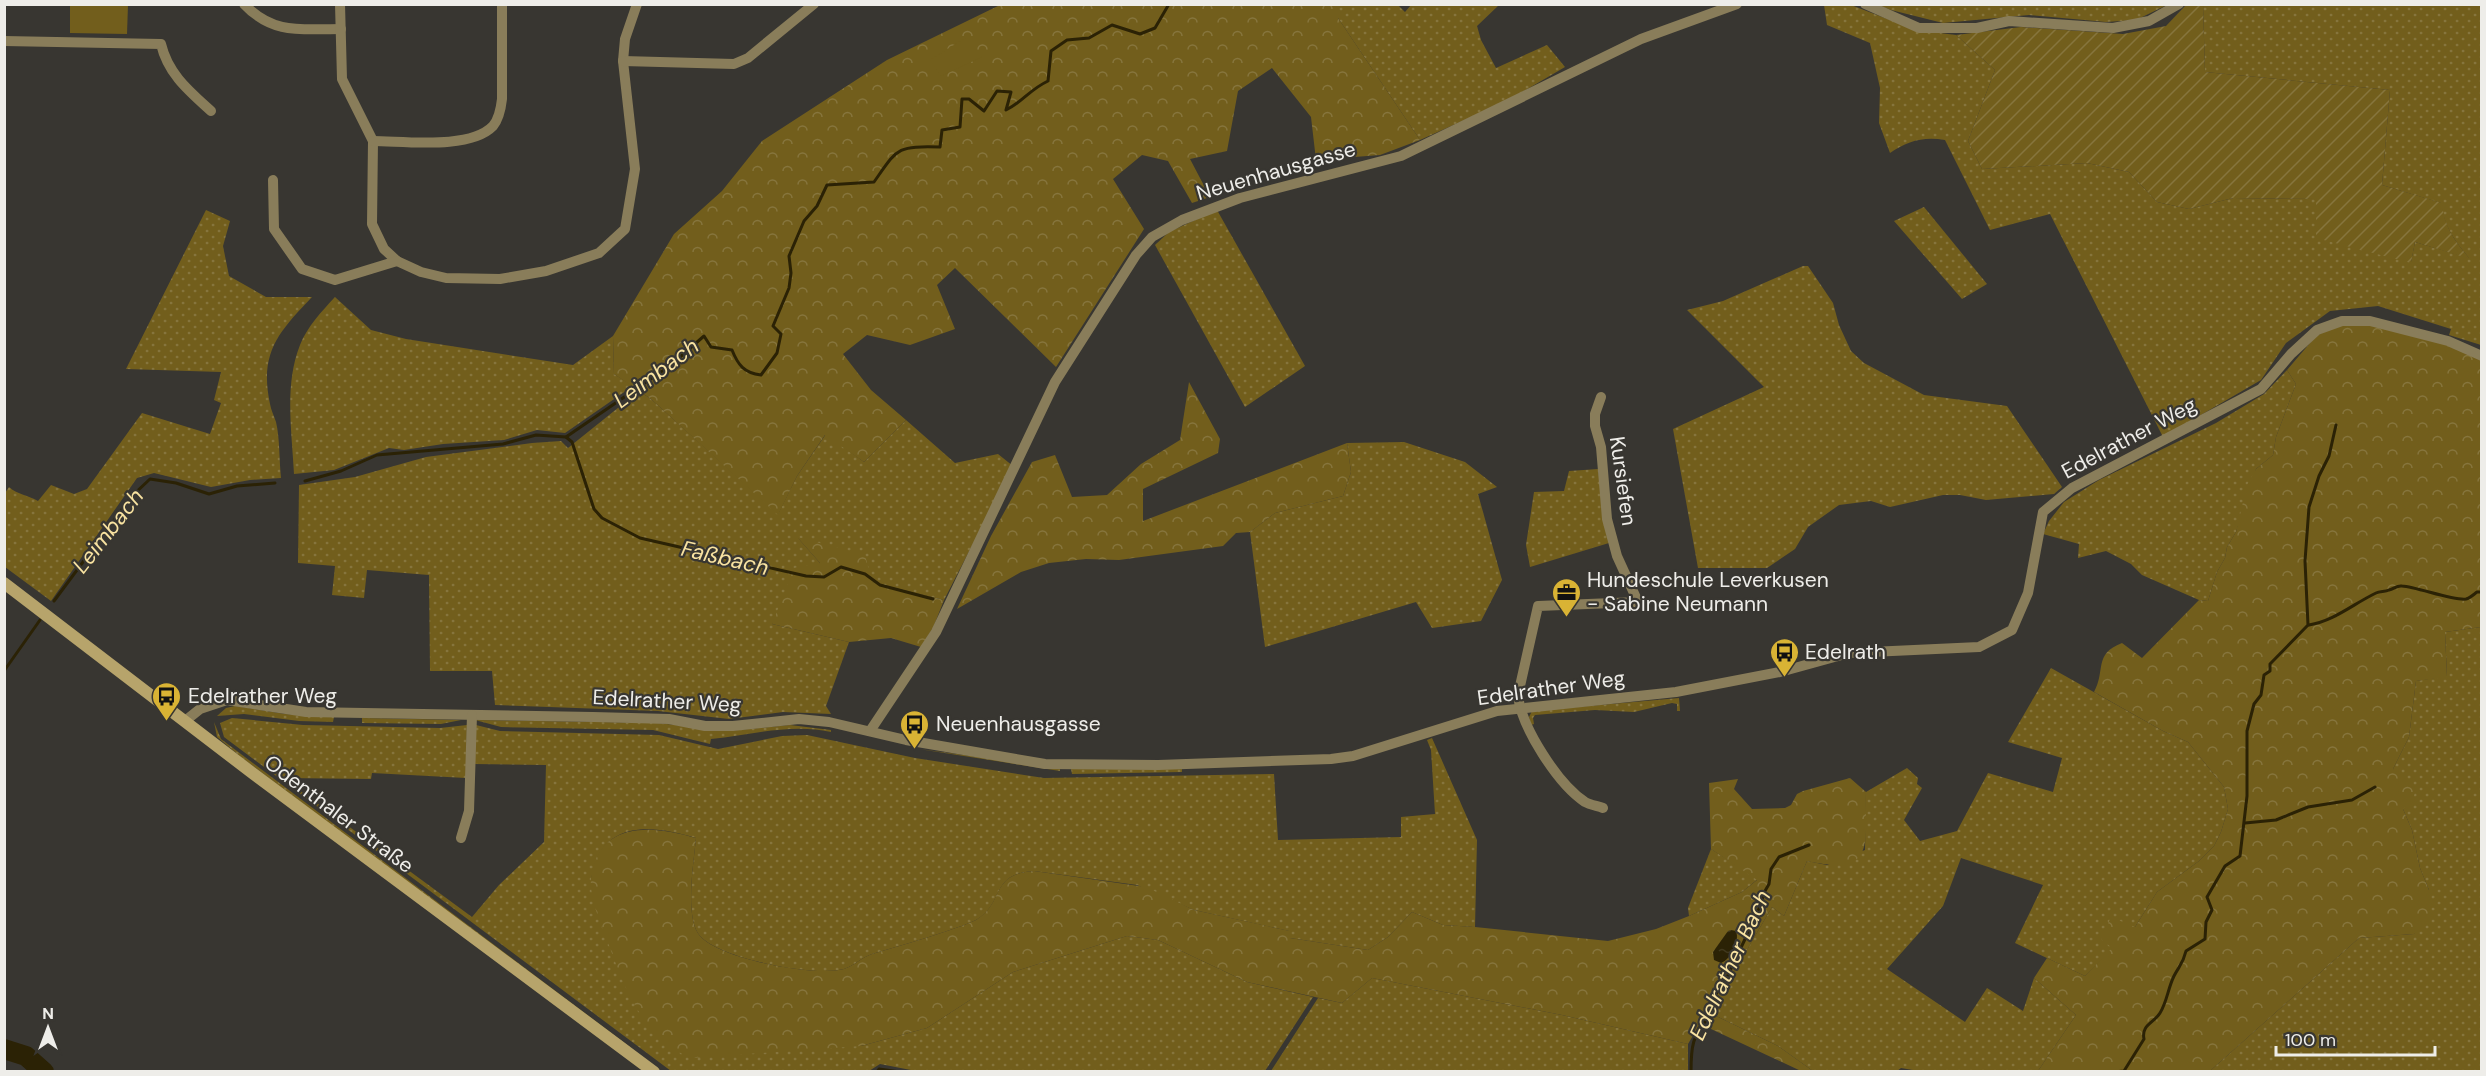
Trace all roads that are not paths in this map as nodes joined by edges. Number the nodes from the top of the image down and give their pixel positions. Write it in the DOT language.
graph roads {
  1 [pos="244,4"];
  2 [pos="340,4"];
  3 [pos="502,4"];
  4 [pos="637,4"];
  5 [pos="814,4"];
  6 [pos="1737,4"];
  7 [pos="1865,4"];
  8 [pos="2179,4"];
  9 [pos="341,29"];
  10 [pos="4,41"];
  11 [pos="623,61"];
  12 [pos="210,111"];
  13 [pos="373,141"];
  14 [pos="273,180"];
  15 [pos="397,261"];
  16 [pos="2481,356"];
  17 [pos="1601,397"];
  18 [pos="4,583"];
  19 [pos="1519,708"];
  20 [pos="472,715"];
  21 [pos="185,721"];
  22 [pos="870,731"];
  23 [pos="1603,808"];
  24 [pos="461,838"];
  25 [pos="654,1071"];
  1 -- 9 [label="street"];
  2 -- 9 [label="street"];
  3 -- 13 [label="street"];
  4 -- 11 [label="street"];
  5 -- 11 [label="street"];
  6 -- 22 [label="street, Neuenhausgasse"];
  7 -- 8 [label="street"];
  9 -- 13 [label="street"];
  10 -- 12 [label="street"];
  11 -- 15 [label="street"];
  13 -- 15 [label="street"];
  14 -- 15 [label="street"];
  16 -- 19 [label="street, Edelrather Weg"];
  17 -- 19 [label="street, Kursiefen"];
  18 -- 21 [label="main road, Odenthaler Straße"];
  19 -- 22 [label="street, Edelrather Weg"];
  19 -- 23 [label="street"];
  20 -- 21 [label="street, Edelrather Weg"];
  20 -- 22 [label="street, Edelrather Weg"];
  20 -- 24 [label="street"];
  21 -- 25 [label="main road, Odenthaler Straße"];
}
